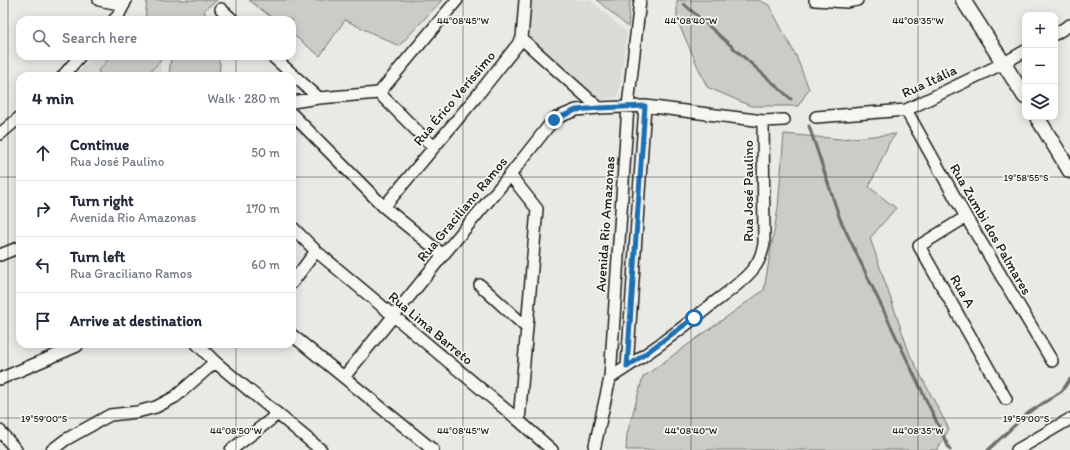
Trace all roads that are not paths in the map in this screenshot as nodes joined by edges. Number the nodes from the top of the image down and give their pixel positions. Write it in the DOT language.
graph roads {
  1 [pos="99,0"];
  2 [pos="457,0"];
  3 [pos="525,0"];
  4 [pos="640,0"];
  5 [pos="815,0"];
  6 [pos="963,0"];
  7 [pos="850,1"];
  8 [pos="125,3"];
  9 [pos="221,9"];
  10 [pos="117,16"];
  11 [pos="229,16"];
  12 [pos="1069,26"];
  13 [pos="1058,32"];
  14 [pos="522,39"];
  15 [pos="1022,53"];
  16 [pos="77,60"];
  17 [pos="276,60"];
  18 [pos="1004,63"];
  19 [pos="67,72"];
  20 [pos="290,72"];
  21 [pos="296,78"];
  22 [pos="1022,93"];
  23 [pos="379,94"];
  24 [pos="318,98"];
  25 [pos="296,101"];
  26 [pos="628,106"];
  27 [pos="645,106"];
  28 [pos="599,108"];
  29 [pos="906,110"];
  30 [pos="816,117"];
  31 [pos="296,118"];
  32 [pos="784,120"];
  33 [pos="1039,120"];
  34 [pos="763,121"];
  35 [pos="16,122"];
  36 [pos="0,134"];
  37 [pos="433,147"];
  38 [pos="1070,171"];
  39 [pos="510,175"];
  40 [pos="384,207"];
  41 [pos="966,217"];
  42 [pos="296,231"];
  43 [pos="16,249"];
  44 [pos="316,251"];
  45 [pos="0,255"];
  46 [pos="443,255"];
  47 [pos="296,278"];
  48 [pos="480,286"];
  49 [pos="393,316"];
  50 [pos="527,328"];
  51 [pos="296,339"];
  52 [pos="72,348"];
  53 [pos="201,348"];
  54 [pos="1052,361"];
  55 [pos="216,362"];
  56 [pos="627,367"];
  57 [pos="344,377"];
  58 [pos="610,378"];
  59 [pos="0,380"];
  60 [pos="1006,399"];
  61 [pos="278,414"];
  62 [pos="1070,420"];
  63 [pos="519,421"];
  64 [pos="0,431"];
  65 [pos="16,450"];
  66 [pos="52,450"];
  67 [pos="231,450"];
  68 [pos="321,450"];
  69 [pos="433,450"];
  70 [pos="552,450"];
  71 [pos="594,450"];
  72 [pos="1018,450"];
  1 -- 8 [label="street"];
  2 -- 23 [label="street"];
  3 -- 14 [label="street"];
  4 -- 26 [label="street, Avenida Rio Amazonas"];
  5 -- 7 [label="street"];
  6 -- 18 [label="main road"];
  8 -- 10 [label="street"];
  9 -- 11 [label="street"];
  12 -- 13 [label="street"];
  14 -- 28 [label="street"];
  14 -- 37 [label="street, Rua Érico Veríssimo"];
  15 -- 18 [label="street, Rua Itália"];
  16 -- 19 [label="street"];
  17 -- 20 [label="street"];
  18 -- 22 [label="main road"];
  18 -- 29 [label="street, Rua Itália"];
  21 -- 24 [label="street"];
  23 -- 24 [label="street"];
  23 -- 37 [label="street"];
  24 -- 25 [label="street"];
  26 -- 27 [label="street"];
  26 -- 28 [label="street, Rua Graciliano Ramos"];
  26 -- 58 [label="street, Avenida Rio Amazonas"];
  27 -- 34 [label="street"];
  27 -- 56 [label="street"];
  28 -- 39 [label="street, Rua Graciliano Ramos"];
  29 -- 30 [label="street, Rua Itália"];
  29 -- 41 [label="street, Rua Zumbi dos Palmares"];
  31 -- 40 [label="street"];
  32 -- 34 [label="street"];
  33 -- 38 [label="main road"];
  34 -- 56 [label="street, Rua José Paulino"];
  35 -- 36 [label="street"];
  37 -- 40 [label="street, Rua Érico Veríssimo"];
  39 -- 46 [label="street, Rua Graciliano Ramos"];
  39 -- 50 [label="street"];
  40 -- 46 [label="street"];
  41 -- 54 [label="street, Rua Zumbi dos Palmares"];
  41 -- 60 [label="street, Rua A"];
  42 -- 44 [label="street, Rua Lima Barreto"];
  43 -- 45 [label="street"];
  44 -- 47 [label="street"];
  44 -- 49 [label="street, Rua Lima Barreto"];
  46 -- 49 [label="street, Rua Graciliano Ramos"];
  48 -- 50 [label="street"];
  49 -- 57 [label="street, Rua Graciliano Ramos"];
  49 -- 63 [label="street, Rua Lima Barreto"];
  50 -- 63 [label="street"];
  51 -- 57 [label="street"];
  52 -- 59 [label="street"];
  53 -- 55 [label="street"];
  55 -- 61 [label="street"];
  55 -- 66 [label="street"];
  56 -- 58 [label="street, Rua José Paulino"];
  57 -- 69 [label="street"];
  58 -- 71 [label="street, Avenida Rio Amazonas"];
  61 -- 67 [label="street"];
  61 -- 68 [label="street"];
  62 -- 72 [label="street"];
  63 -- 70 [label="street, Rua Lima Barreto"];
  64 -- 65 [label="street"];
}
